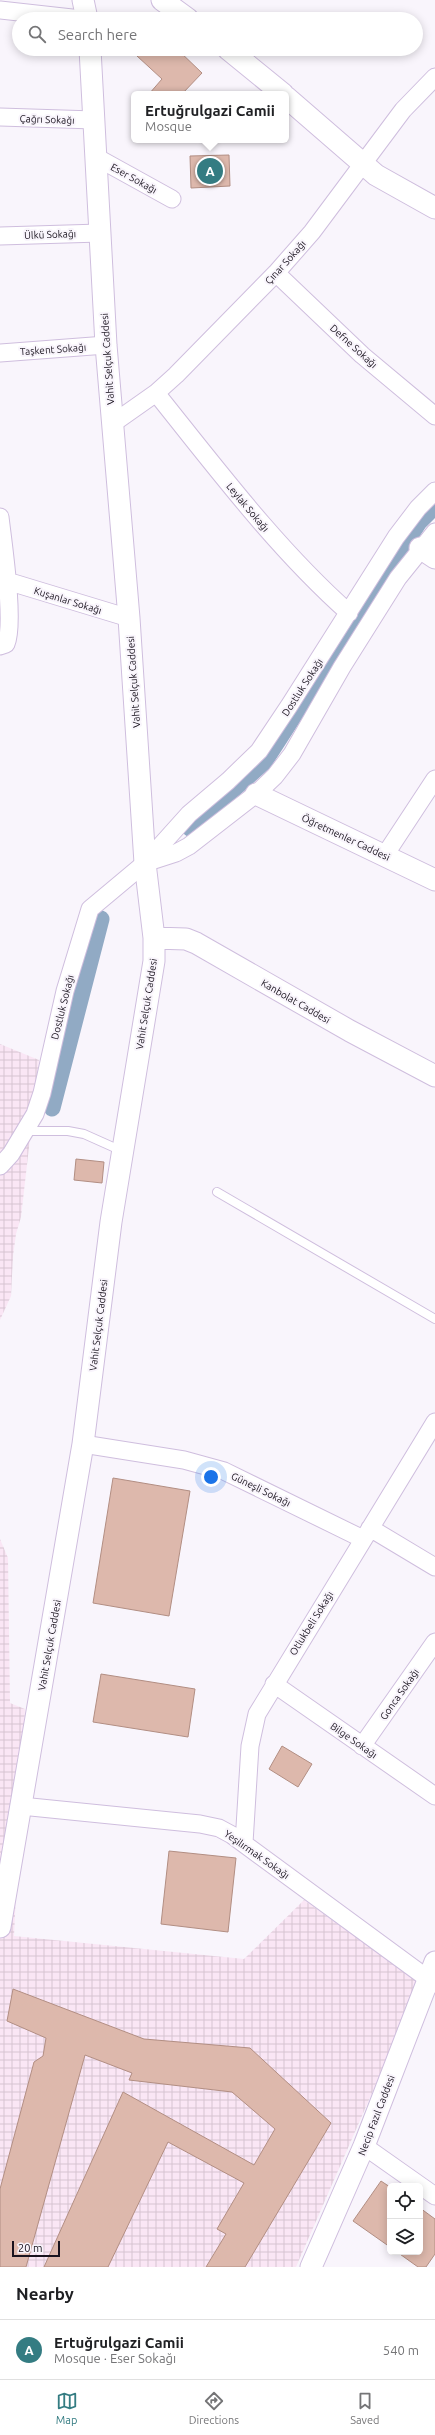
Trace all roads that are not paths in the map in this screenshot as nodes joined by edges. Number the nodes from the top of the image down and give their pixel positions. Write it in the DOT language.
graph roads {
  1 [pos="83,0"];
  2 [pos="92,0"];
  3 [pos="162,0"];
  4 [pos="0,10"];
  5 [pos="18,12"];
  6 [pos="86,12"];
  7 [pos="89,12"];
  8 [pos="178,12"];
  9 [pos="90,56"];
  10 [pos="237,56"];
  11 [pos="435,77"];
  12 [pos="279,91"];
  13 [pos="289,99"];
  14 [pos="0,117"];
  15 [pos="94,120"];
  16 [pos="96,157"];
  17 [pos="363,165"];
  18 [pos="172,199"];
  19 [pos="435,208"];
  20 [pos="100,233"];
  21 [pos="0,236"];
  22 [pos="276,273"];
  23 [pos="106,345"];
  24 [pos="0,353"];
  25 [pos="156,393"];
  26 [pos="435,416"];
  27 [pos="112,424"];
  28 [pos="435,491"];
  29 [pos="0,517"];
  30 [pos="435,532"];
  31 [pos="428,553"];
  32 [pos="7,582"];
  33 [pos="349,613"];
  34 [pos="129,618"];
  35 [pos="0,646"];
  36 [pos="435,779"];
  37 [pos="256,794"];
  38 [pos="385,855"];
  39 [pos="145,863"];
  40 [pos="435,880"];
  41 [pos="154,938"];
  42 [pos="435,1076"];
  43 [pos="25,1131"];
  44 [pos="123,1151"];
  45 [pos="0,1166"];
  46 [pos="217,1192"];
  47 [pos="435,1319"];
  48 [pos="435,1422"];
  49 [pos="83,1444"];
  50 [pos="366,1533"];
  51 [pos="435,1567"];
  52 [pos="435,1642"];
  53 [pos="274,1684"];
  54 [pos="362,1746"];
  55 [pos="435,1796"];
  56 [pos="21,1806"];
  57 [pos="244,1843"];
  58 [pos="0,1927"];
  59 [pos="433,1975"];
  60 [pos="364,2146"];
  61 [pos="435,2196"];
  62 [pos="311,2267"];
  1 -- 6 [label="street"];
  2 -- 7 [label="street"];
  3 -- 8 [label="street"];
  4 -- 5 [label="street"];
  9 -- 15 [label="street, Vahit Selçuk Caddesi"];
  10 -- 12 [label="street"];
  11 -- 17 [label="street, Çınar Sokağı"];
  13 -- 17 [label="street"];
  14 -- 15 [label="street, Çağrı Sokağı"];
  15 -- 16 [label="street, Vahit Selçuk Caddesi"];
  16 -- 18 [label="street, Eser Sokağı"];
  16 -- 20 [label="street, Vahit Selçuk Caddesi"];
  17 -- 19 [label="street"];
  17 -- 22 [label="street, Çınar Sokağı"];
  20 -- 21 [label="street, Ülkü Sokağı"];
  20 -- 23 [label="street, Vahit Selçuk Caddesi"];
  22 -- 25 [label="street, Çınar Sokağı"];
  22 -- 26 [label="street, Defne Sokağı"];
  23 -- 24 [label="street, Taşkent Sokağı"];
  23 -- 27 [label="street, Vahit Selçuk Caddesi"];
  25 -- 27 [label="street, Çınar Sokağı"];
  25 -- 33 [label="street, Leylak Sokağı"];
  27 -- 34 [label="street, Vahit Selçuk Caddesi"];
  28 -- 33 [label="street, Dostluk Sokağı"];
  29 -- 32 [label="street"];
  30 -- 31 [label="street, Dostluk Sokağı"];
  31 -- 37 [label="street, Dostluk Sokağı"];
  32 -- 34 [label="street, Kuşanlar Sokağı"];
  32 -- 35 [label="street"];
  33 -- 39 [label="street, Dostluk Sokağı"];
  34 -- 39 [label="street, Vahit Selçuk Caddesi"];
  36 -- 38 [label="street"];
  37 -- 38 [label="street, Öğretmenler Caddesi"];
  37 -- 39 [label="street, Dostluk Sokağı"];
  38 -- 40 [label="street, Öğretmenler Caddesi"];
  39 -- 41 [label="street, Vahit Selçuk Caddesi"];
  39 -- 43 [label="street, Dostluk Sokağı"];
  41 -- 42 [label="street, Kanbolat Caddesi"];
  41 -- 44 [label="street, Vahit Selçuk Caddesi"];
  43 -- 44 [label="lane"];
  43 -- 45 [label="street, Dostluk Sokağı"];
  44 -- 49 [label="street, Vahit Selçuk Caddesi"];
  46 -- 47 [label="lane"];
  48 -- 50 [label="street, Otlukbeli Sokağı"];
  49 -- 50 [label="street, Güneşli Sokağı"];
  49 -- 56 [label="street, Vahit Selçuk Caddesi"];
  50 -- 51 [label="street, Güneşli Sokağı"];
  50 -- 53 [label="street, Otlukbeli Sokağı"];
  52 -- 54 [label="street, Gonca Sokağı"];
  53 -- 54 [label="street, Bilge Sokağı"];
  53 -- 57 [label="street, Otlukbeli Sokağı"];
  54 -- 55 [label="street, Bilge Sokağı"];
  56 -- 57 [label="street, Yeşilırmak Sokağı"];
  56 -- 58 [label="street, Vahit Selçuk Caddesi"];
  57 -- 59 [label="street, Yeşilırmak Sokağı"];
  59 -- 60 [label="street, Necip Fazıl Caddesi"];
  60 -- 61 [label="street"];
  60 -- 62 [label="street, Necip Fazıl Caddesi"];
}
